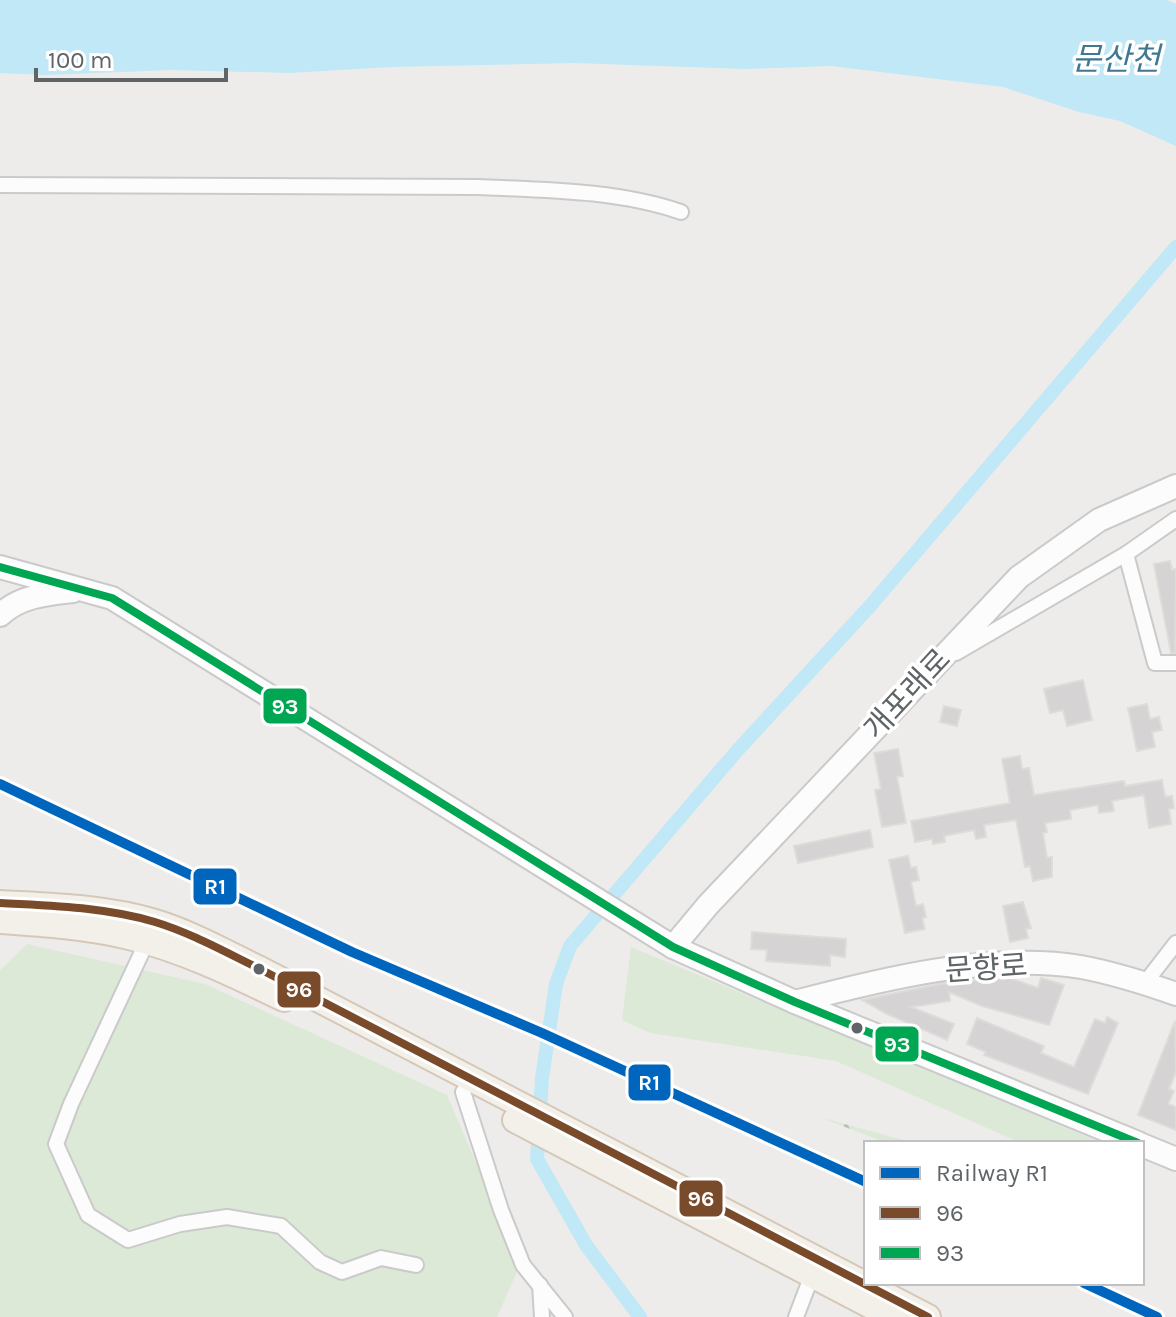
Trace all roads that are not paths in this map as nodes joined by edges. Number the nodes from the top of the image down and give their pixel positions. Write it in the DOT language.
graph roads {
  1 [pos="0,185"];
  2 [pos="681,212"];
  3 [pos="1176,486"];
  4 [pos="1176,519"];
  5 [pos="1126,554"];
  6 [pos="0,567"];
  7 [pos="82,590"];
  8 [pos="0,615"];
  9 [pos="1176,663"];
  10 [pos="929,670"];
  11 [pos="0,903"];
  12 [pos="0,921"];
  13 [pos="33,924"];
  14 [pos="150,932"];
  15 [pos="0,935"];
  16 [pos="1176,943"];
  17 [pos="673,947"];
  18 [pos="1145,983"];
  19 [pos="856,986"];
  20 [pos="1176,994"];
  21 [pos="795,1002"];
  22 [pos="850,1024"];
  23 [pos="453,1081"];
  24 [pos="1133,1141"];
  25 [pos="1144,1146"];
  26 [pos="600,1156"];
  27 [pos="1176,1159"];
  28 [pos="416,1265"];
  29 [pos="812,1275"];
  30 [pos="540,1285"];
  31 [pos="542,1317"];
  32 [pos="565,1317"];
  33 [pos="796,1317"];
  34 [pos="892,1317"];
  35 [pos="928,1317"];
  1 -- 2 [label="street"];
  3 -- 10 [label="street, 개포래로"];
  4 -- 5 [label="street"];
  5 -- 9 [label="street"];
  5 -- 10 [label="street"];
  6 -- 7 [label="street"];
  7 -- 8 [label="street"];
  7 -- 17 [label="street"];
  10 -- 17 [label="street, 개포래로"];
  11 -- 14 [label="main road"];
  12 -- 13 [label="main road"];
  13 -- 14 [label="main road"];
  13 -- 15 [label="main road"];
  14 -- 23 [label="main road"];
  14 -- 28 [label="street"];
  16 -- 18 [label="street"];
  17 -- 21 [label="street"];
  18 -- 19 [label="street, 문향로"];
  18 -- 20 [label="street, 문향로"];
  19 -- 21 [label="street, 문향로"];
  19 -- 22 [label="street"];
  21 -- 22 [label="street"];
  22 -- 24 [label="street"];
  23 -- 26 [label="main road"];
  23 -- 30 [label="street"];
  25 -- 27 [label="street"];
  26 -- 29 [label="main road"];
  26 -- 35 [label="main road"];
  29 -- 33 [label="street"];
  29 -- 34 [label="main road"];
  30 -- 31 [label="street"];
  30 -- 32 [label="street"];
}
